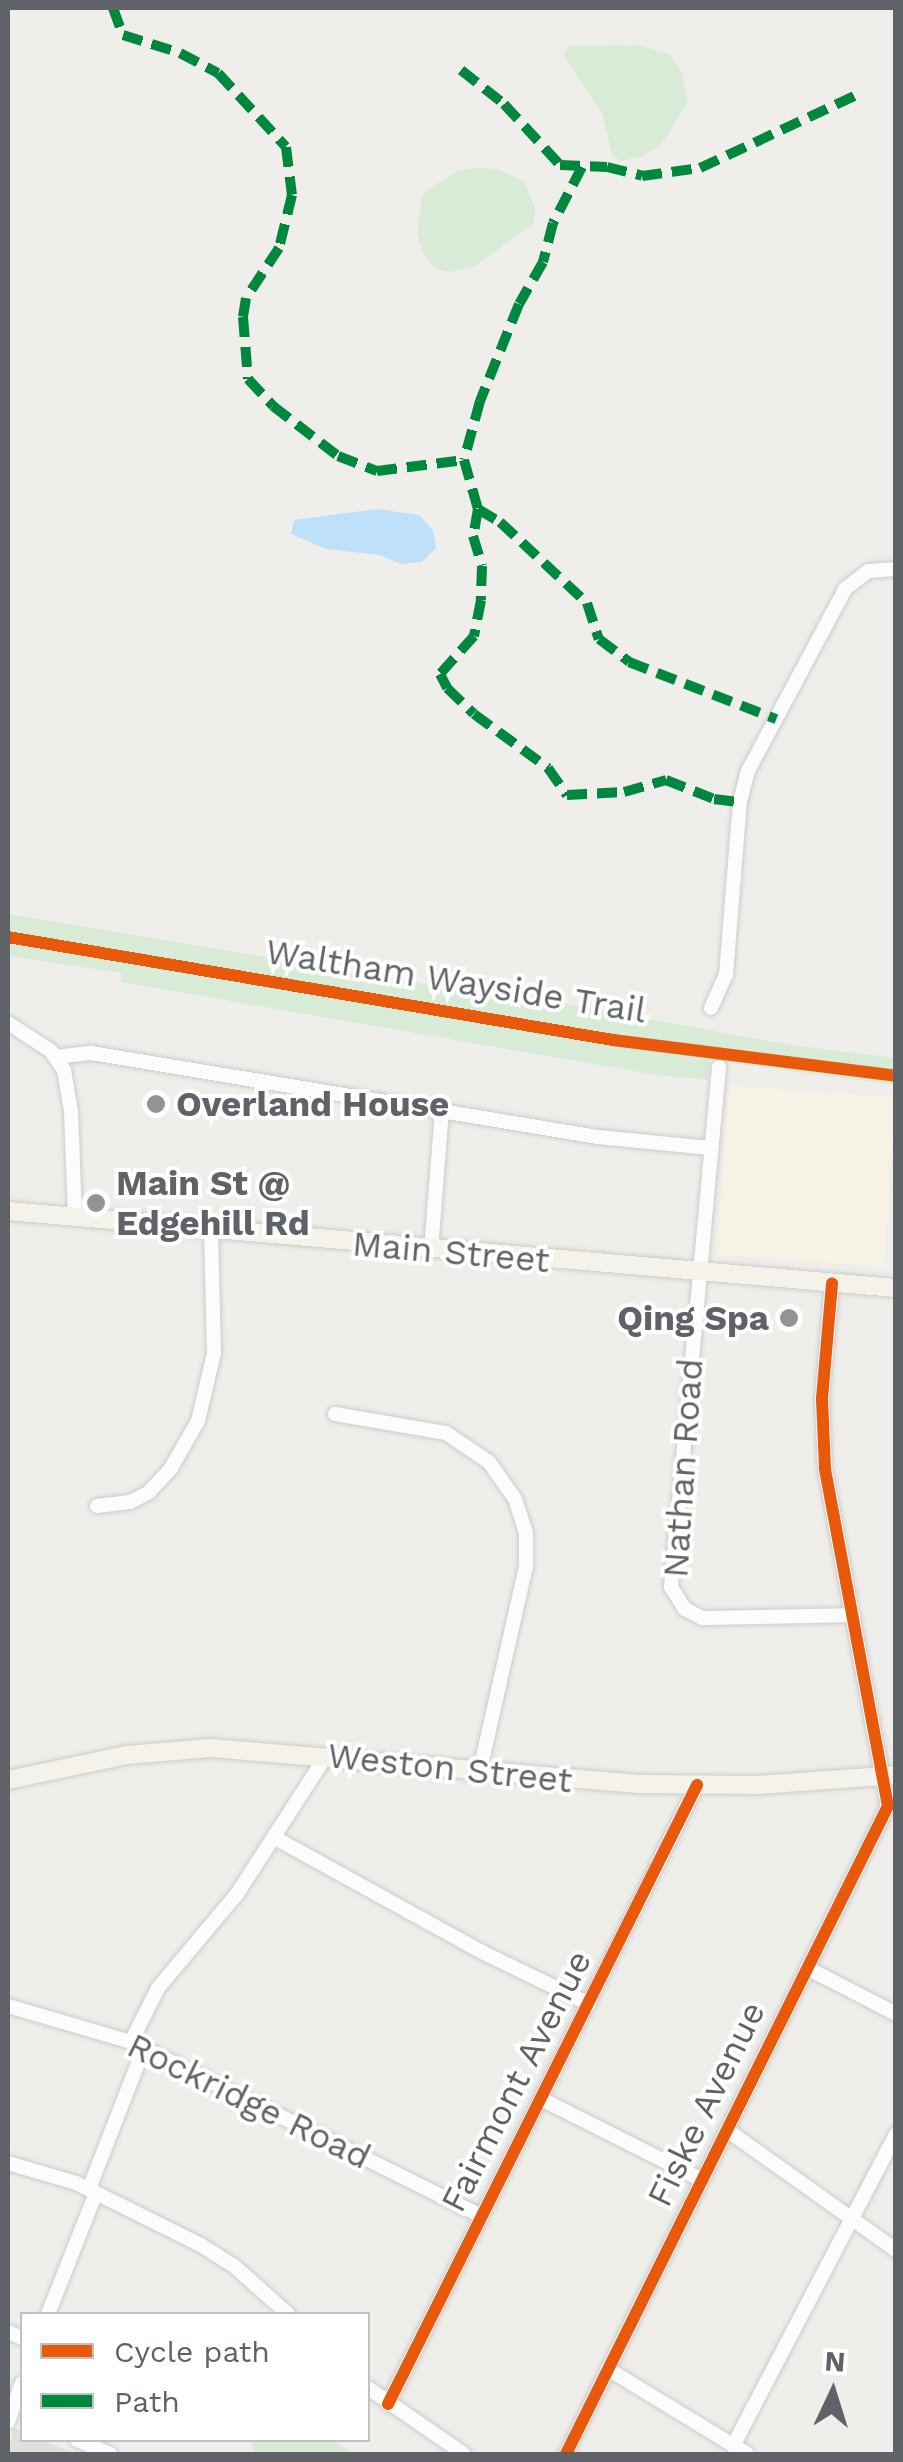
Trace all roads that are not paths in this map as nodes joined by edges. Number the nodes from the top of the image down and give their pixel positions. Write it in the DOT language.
graph roads {
  1 [pos="896,568"];
  2 [pos="711,1008"];
  3 [pos="8,1023"];
  4 [pos="56,1058"];
  5 [pos="719,1068"];
  6 [pos="442,1112"];
  7 [pos="710,1148"];
  8 [pos="8,1211"];
  9 [pos="75,1218"];
  10 [pos="211,1230"];
  11 [pos="430,1250"];
  12 [pos="699,1273"];
  13 [pos="832,1283"];
  14 [pos="896,1288"];
  15 [pos="335,1414"];
  16 [pos="97,1506"];
  17 [pos="853,1616"];
  18 [pos="326,1756"];
  19 [pos="480,1774"];
  20 [pos="890,1776"];
  21 [pos="8,1780"];
  22 [pos="697,1785"];
  23 [pos="276,1839"];
  24 [pos="807,1968"];
  25 [pos="589,2004"];
  26 [pos="8,2006"];
  27 [pos="896,2014"];
  28 [pos="137,2045"];
  29 [pos="541,2099"];
  30 [pos="727,2130"];
  31 [pos="896,2134"];
  32 [pos="8,2164"];
  33 [pos="702,2180"];
  34 [pos="93,2191"];
  35 [pos="482,2216"];
  36 [pos="852,2218"];
  37 [pos="896,2250"];
  38 [pos="49,2312"];
  39 [pos="286,2312"];
  40 [pos="608,2368"];
  41 [pos="370,2390"];
  42 [pos="20,2391"];
  43 [pos="388,2404"];
  44 [pos="14,2416"];
  45 [pos="82,2442"];
  46 [pos="733,2446"];
  47 [pos="110,2454"];
  48 [pos="464,2454"];
  49 [pos="566,2454"];
  50 [pos="747,2454"];
  1 -- 2 [label="street"];
  3 -- 4 [label="street"];
  4 -- 6 [label="street"];
  4 -- 9 [label="street"];
  5 -- 7 [label="street"];
  6 -- 7 [label="street"];
  6 -- 11 [label="street"];
  7 -- 12 [label="street"];
  8 -- 9 [label="main road, Main Street"];
  9 -- 10 [label="main road, Main Street"];
  10 -- 11 [label="main road, Main Street"];
  10 -- 16 [label="street"];
  11 -- 12 [label="main road, Main Street"];
  12 -- 13 [label="main road, Main Street"];
  12 -- 17 [label="street, Nathan Road"];
  13 -- 14 [label="main road, Main Street"];
  13 -- 17 [label="street, Fiske Avenue"];
  15 -- 19 [label="street"];
  17 -- 20 [label="street, Fiske Avenue"];
  18 -- 19 [label="main road, Weston Street"];
  18 -- 21 [label="main road, Weston Street"];
  18 -- 23 [label="street"];
  19 -- 22 [label="main road, Weston Street"];
  20 -- 22 [label="main road, Weston Street"];
  20 -- 24 [label="street, Fiske Avenue"];
  22 -- 25 [label="street, Fairmont Avenue"];
  23 -- 25 [label="street"];
  23 -- 28 [label="street"];
  24 -- 27 [label="street"];
  24 -- 30 [label="street, Fiske Avenue"];
  25 -- 29 [label="street, Fairmont Avenue"];
  26 -- 28 [label="street, Rockridge Road"];
  28 -- 34 [label="street"];
  28 -- 35 [label="street, Rockridge Road"];
  29 -- 33 [label="street"];
  29 -- 35 [label="street, Fairmont Avenue"];
  30 -- 33 [label="street, Fiske Avenue"];
  30 -- 36 [label="street"];
  31 -- 36 [label="street"];
  32 -- 34 [label="street"];
  33 -- 40 [label="street, Fiske Avenue"];
  34 -- 38 [label="street"];
  34 -- 39 [label="street"];
  35 -- 43 [label="street, Fairmont Avenue"];
  36 -- 37 [label="street"];
  36 -- 46 [label="street"];
  40 -- 46 [label="street"];
  40 -- 49 [label="street, Fiske Avenue"];
  41 -- 43 [label="street"];
  42 -- 44 [label="street"];
  43 -- 48 [label="street"];
  45 -- 47 [label="street"];
  46 -- 50 [label="street"];
}
